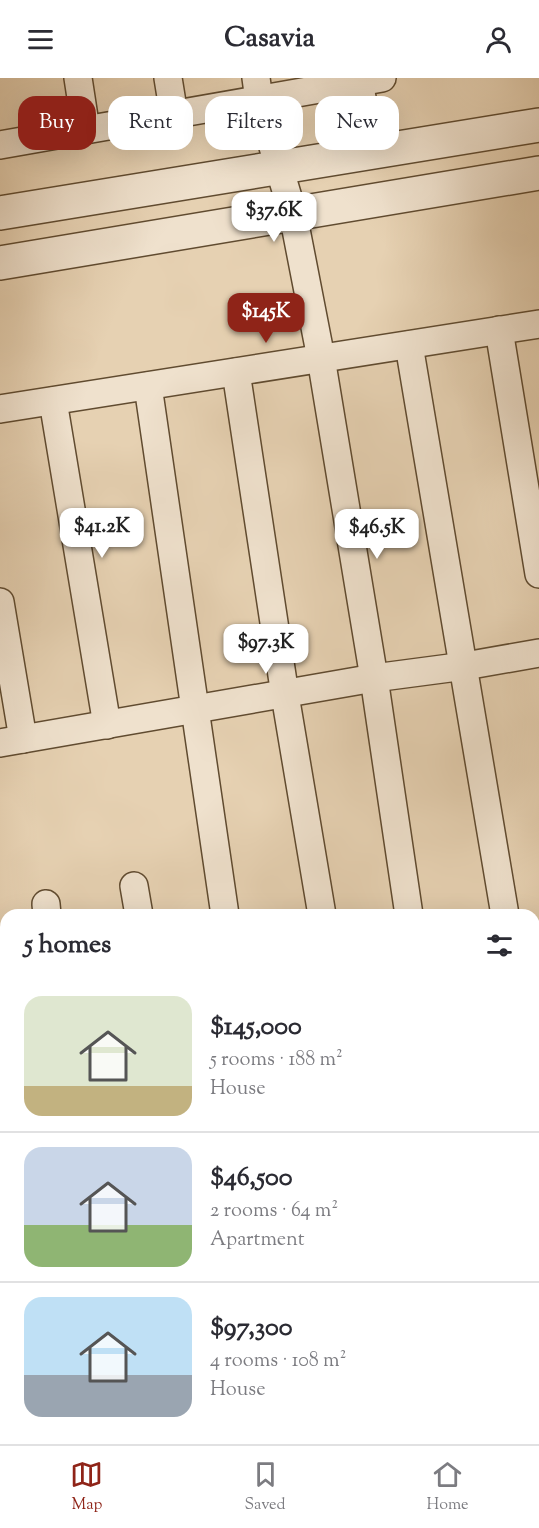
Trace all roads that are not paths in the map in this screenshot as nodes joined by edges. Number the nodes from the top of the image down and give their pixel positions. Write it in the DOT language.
graph roads {
  1 [pos="78,78"];
  2 [pos="168,78"];
  3 [pos="366,79"];
  4 [pos="257,89"];
  5 [pos="81,96"];
  6 [pos="171,96"];
  7 [pos="193,109"];
  8 [pos="539,125"];
  9 [pos="18,142"];
  10 [pos="0,145"];
  11 [pos="373,152"];
  12 [pos="279,167"];
  13 [pos="539,173"];
  14 [pos="0,213"];
  15 [pos="293,214"];
  16 [pos="0,263"];
  17 [pos="539,324"];
  18 [pos="499,330"];
  19 [pos="410,345"];
  20 [pos="321,358"];
  21 [pos="236,372"];
  22 [pos="148,386"];
  23 [pos="53,401"];
  24 [pos="0,409"];
  25 [pos="539,574"];
  26 [pos="0,602"];
  27 [pos="539,652"];
  28 [pos="465,666"];
  29 [pos="374,678"];
  30 [pos="285,695"];
  31 [pos="195,709"];
  32 [pos="107,724"];
  33 [pos="12,741"];
  34 [pos="134,886"];
  35 [pos="138,909"];
  36 [pos="224,909"];
  37 [pos="321,909"];
  38 [pos="408,909"];
  39 [pos="504,909"];
  1 -- 5 [label="street"];
  2 -- 6 [label="street"];
  3 -- 4 [label="street"];
  3 -- 11 [label="street"];
  4 -- 7 [label="street"];
  4 -- 12 [label="street"];
  8 -- 11 [label="street"];
  9 -- 10 [label="street"];
  11 -- 12 [label="street"];
  12 -- 14 [label="street"];
  12 -- 15 [label="street"];
  13 -- 15 [label="street"];
  15 -- 16 [label="street"];
  15 -- 20 [label="street"];
  17 -- 18 [label="street"];
  18 -- 19 [label="street"];
  18 -- 25 [label="street"];
  19 -- 20 [label="street"];
  19 -- 28 [label="street"];
  20 -- 21 [label="street"];
  20 -- 29 [label="street"];
  21 -- 22 [label="street"];
  21 -- 30 [label="street"];
  22 -- 23 [label="street"];
  22 -- 31 [label="street"];
  23 -- 24 [label="street"];
  23 -- 32 [label="street"];
  26 -- 33 [label="street"];
  27 -- 28 [label="street"];
  28 -- 29 [label="street"];
  28 -- 39 [label="street"];
  29 -- 30 [label="street"];
  29 -- 38 [label="street"];
  30 -- 31 [label="street"];
  30 -- 37 [label="street"];
  31 -- 32 [label="street"];
  31 -- 36 [label="street"];
  32 -- 33 [label="street"];
  34 -- 35 [label="street"];
}
